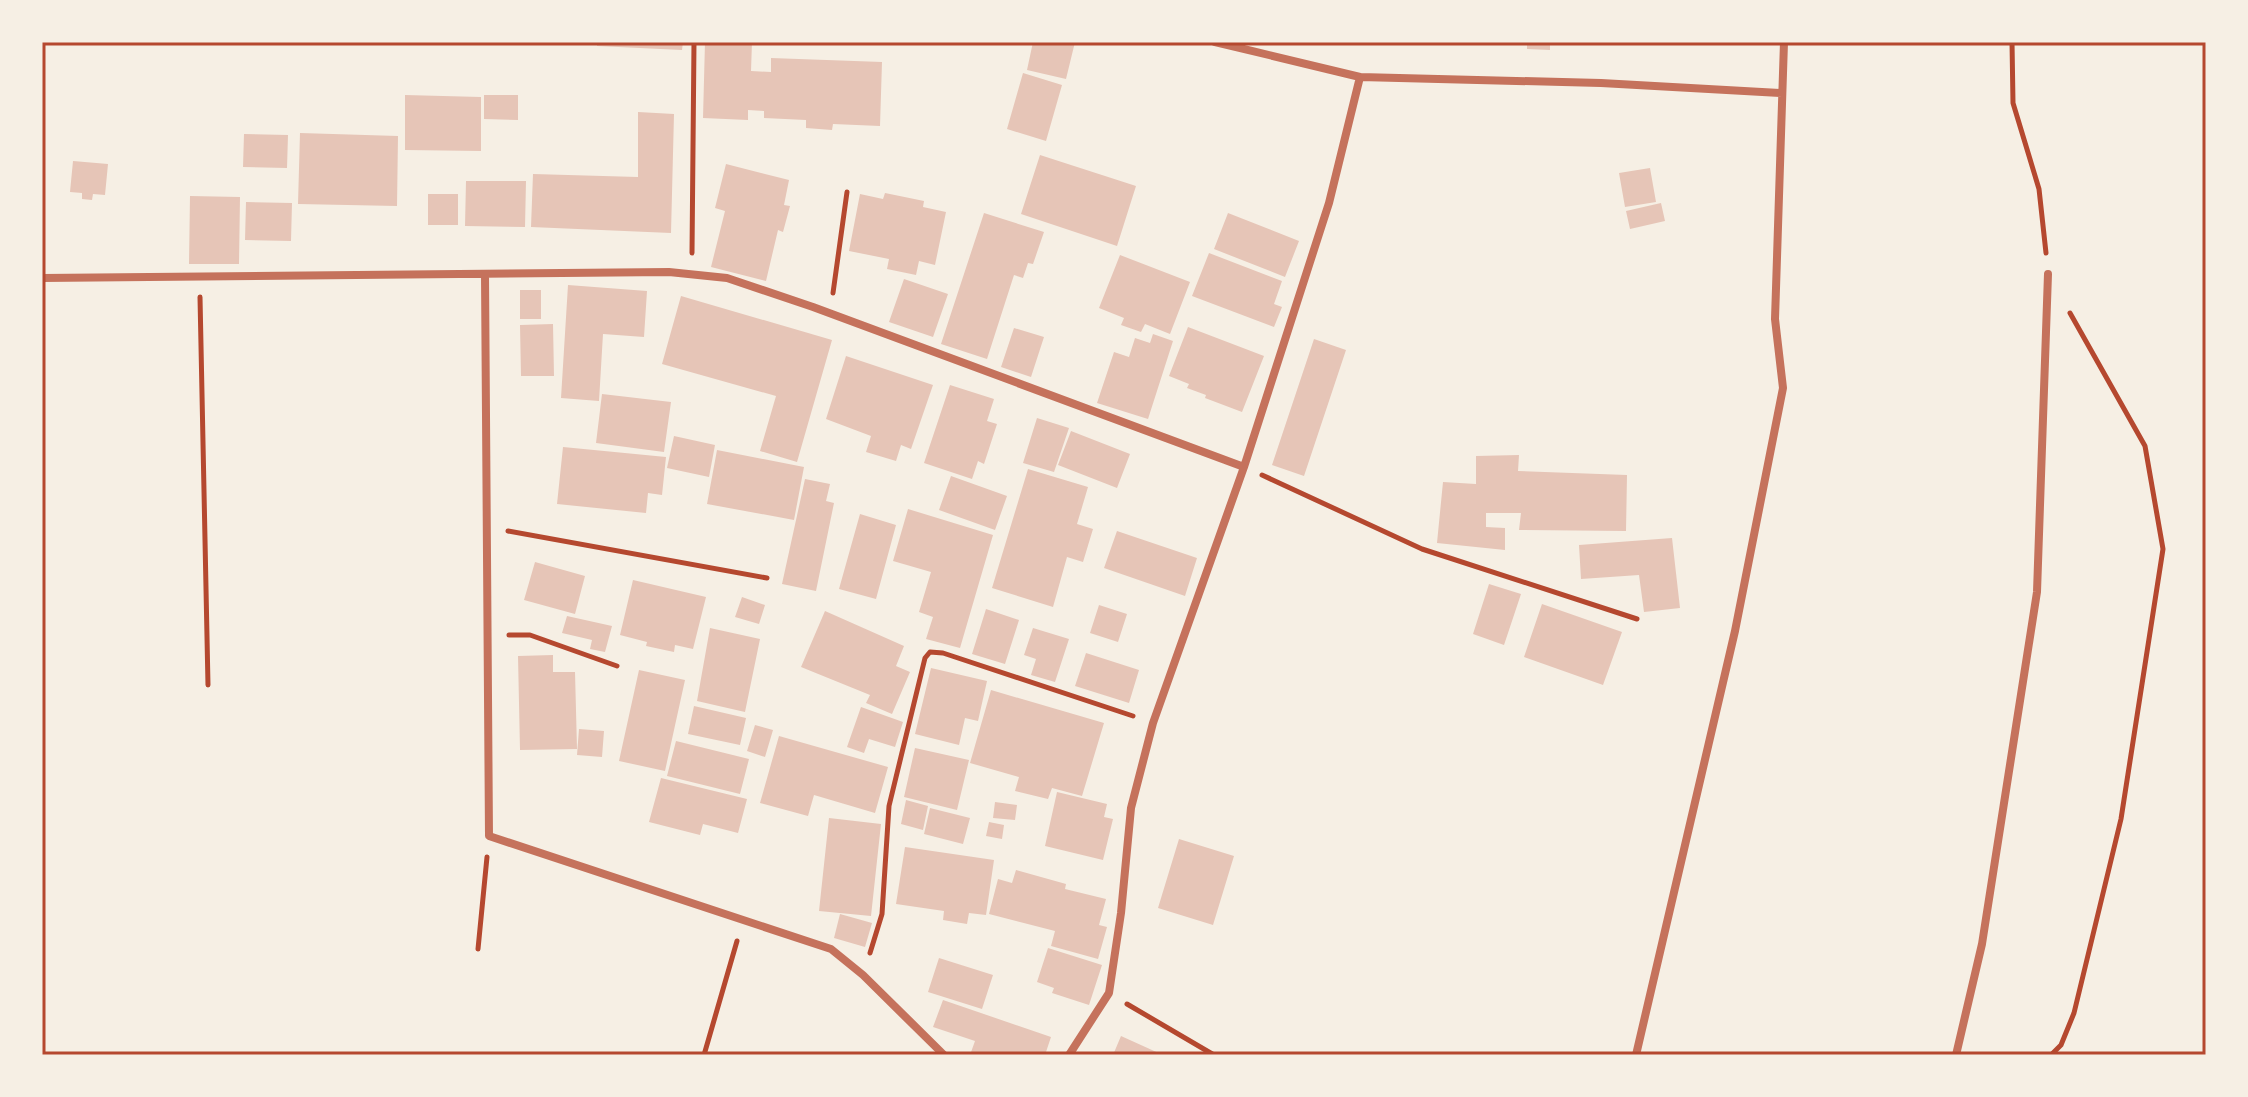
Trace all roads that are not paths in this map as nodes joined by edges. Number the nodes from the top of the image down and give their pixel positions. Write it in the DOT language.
graph roads {
  1 [pos="1215,42"];
  2 [pos="1784,42"];
  3 [pos="1360,77"];
  4 [pos="1782,93"];
  5 [pos="2048,274"];
  6 [pos="485,275"];
  7 [pos="42,278"];
  8 [pos="1244,467"];
  9 [pos="944,1055"];
  10 [pos="1069,1055"];
  11 [pos="1636,1055"];
  12 [pos="1956,1055"];
  1 -- 3 [label="street"];
  2 -- 4 [label="street"];
  3 -- 4 [label="street"];
  3 -- 8 [label="street"];
  4 -- 11 [label="street"];
  5 -- 12 [label="street"];
  6 -- 7 [label="street"];
  6 -- 8 [label="street"];
  6 -- 9 [label="street"];
  8 -- 10 [label="street"];
}
